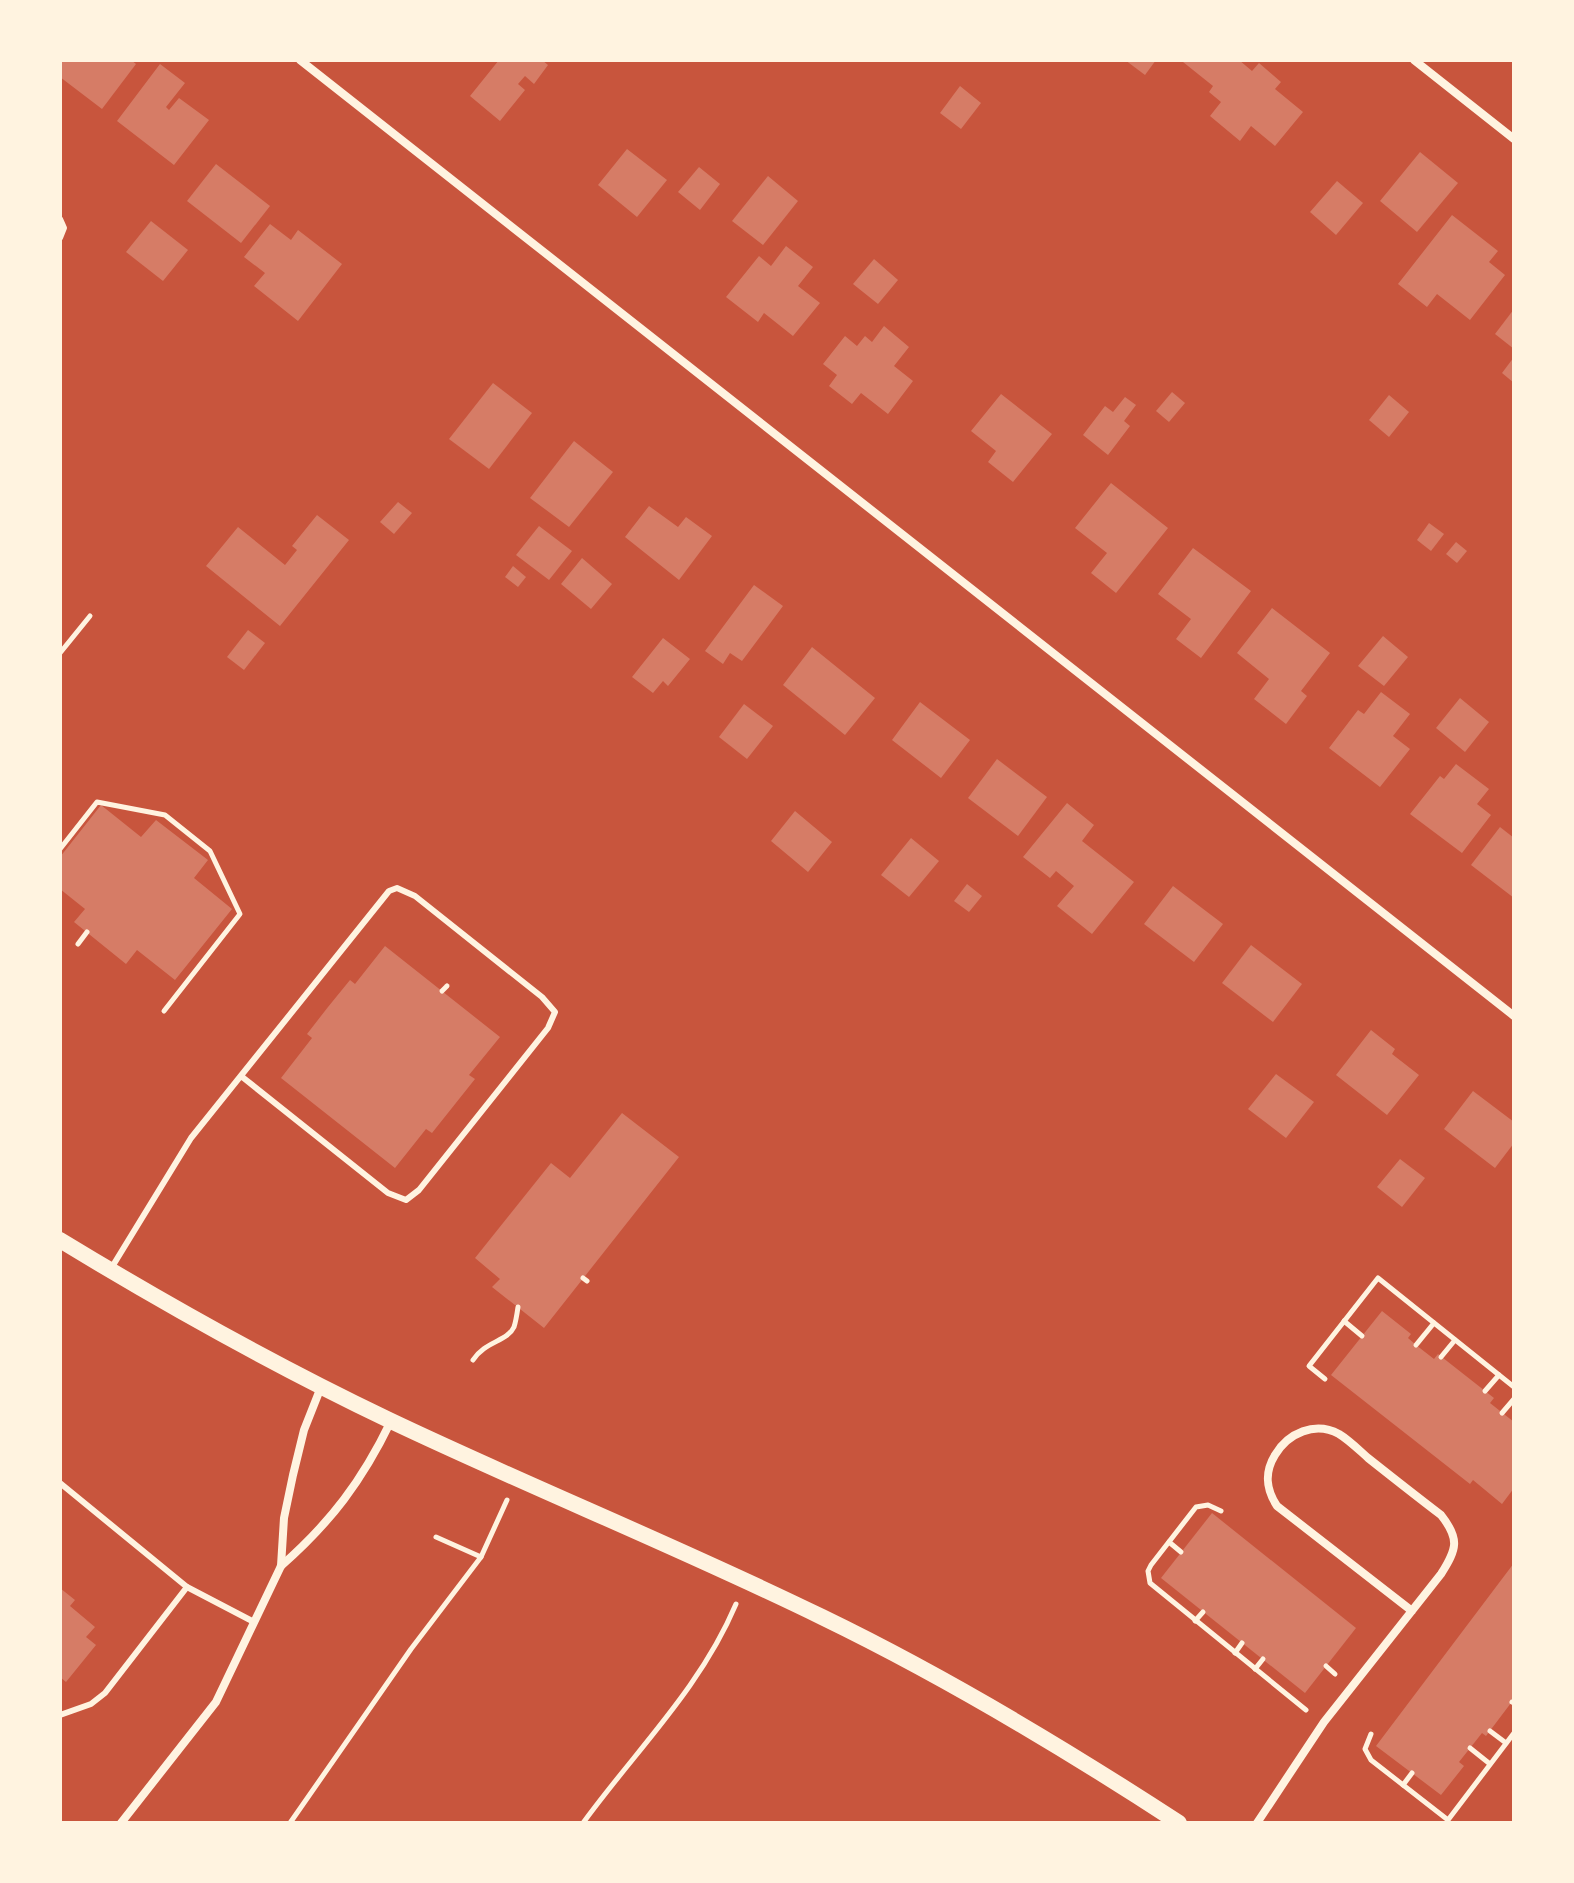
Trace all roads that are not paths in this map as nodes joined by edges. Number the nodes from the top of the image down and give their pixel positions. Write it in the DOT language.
graph roads {
  1 [pos="300,60"];
  2 [pos="1414,60"];
  3 [pos="1514,139"];
  4 [pos="60,219"];
  5 [pos="60,238"];
  6 [pos="1514,1016"];
  7 [pos="241,1076"];
  8 [pos="60,1240"];
  9 [pos="110,1271"];
  10 [pos="321,1387"];
  11 [pos="391,1421"];
  12 [pos="60,1483"];
  13 [pos="281,1566"];
  14 [pos="187,1587"];
  15 [pos="1412,1611"];
  16 [pos="254,1622"];
  17 [pos="60,1715"];
  18 [pos="121,1823"];
  19 [pos="1179,1823"];
  20 [pos="1257,1823"];
  1 -- 6 [label="street"];
  2 -- 3 [label="street"];
  4 -- 5 [label="lane"];
  7 -- 7 [label="lane"];
  7 -- 9 [label="lane"];
  8 -- 9 [label="main road"];
  9 -- 10 [label="main road"];
  10 -- 11 [label="main road"];
  10 -- 13 [label="street"];
  11 -- 13 [label="street"];
  11 -- 19 [label="main road"];
  12 -- 14 [label="lane"];
  13 -- 16 [label="street"];
  14 -- 16 [label="lane"];
  14 -- 17 [label="lane"];
  15 -- 15 [label="street"];
  15 -- 20 [label="street"];
  16 -- 18 [label="street"];
}
